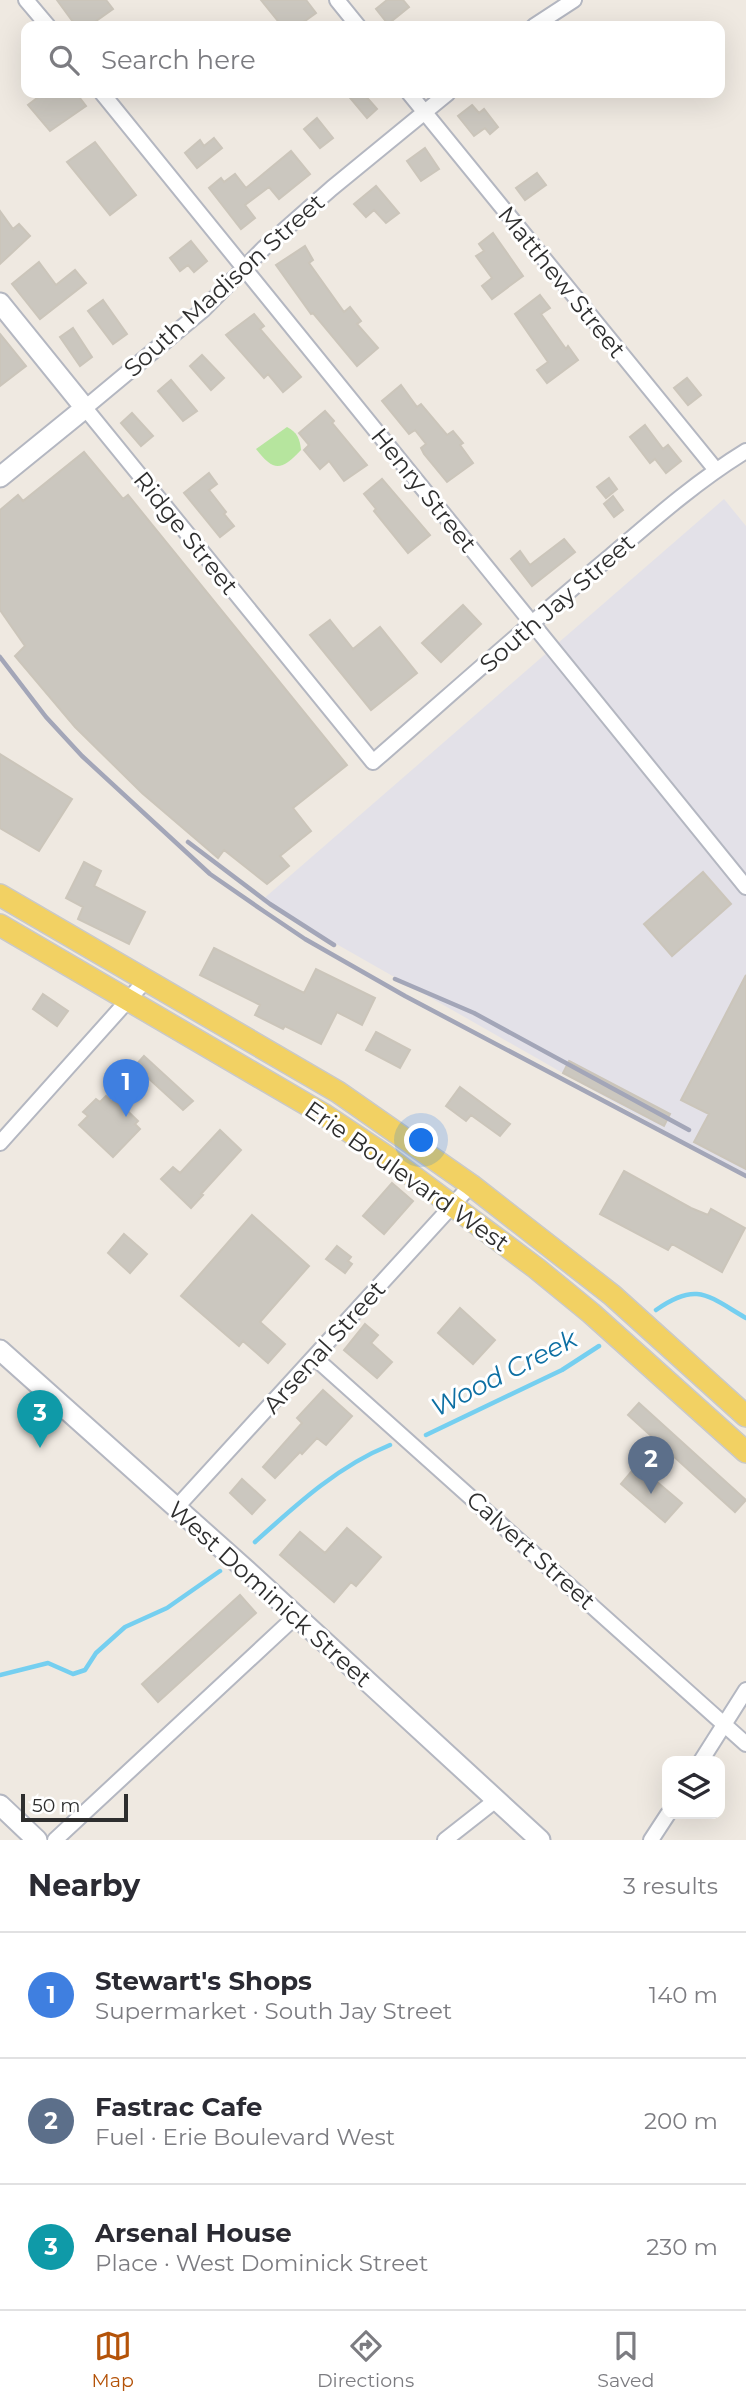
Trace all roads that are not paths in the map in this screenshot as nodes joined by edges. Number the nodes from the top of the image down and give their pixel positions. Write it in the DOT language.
graph roads {
  1 [pos="26,0"];
  2 [pos="337,0"];
  3 [pos="574,0"];
  4 [pos="44,21"];
  5 [pos="354,21"];
  6 [pos="542,21"];
  7 [pos="106,98"];
  8 [pos="413,98"];
  9 [pos="442,98"];
  10 [pos="424,112"];
  11 [pos="244,268"];
  12 [pos="0,303"];
  13 [pos="85,408"];
  14 [pos="746,452"];
  15 [pos="716,470"];
  16 [pos="0,477"];
  17 [pos="531,622"];
  18 [pos="373,762"];
  19 [pos="746,887"];
  20 [pos="0,895"];
  21 [pos="0,925"];
  22 [pos="146,980"];
  23 [pos="128,1001"];
  24 [pos="0,1143"];
  25 [pos="471,1185"];
  26 [pos="453,1205"];
  27 [pos="0,1350"];
  28 [pos="315,1358"];
  29 [pos="746,1416"];
  30 [pos="746,1452"];
  31 [pos="176,1508"];
  32 [pos="295,1617"];
  33 [pos="746,1689"];
  34 [pos="724,1725"];
  35 [pos="746,1744"];
  36 [pos="704,1756"];
  37 [pos="496,1800"];
  38 [pos="0,1805"];
  39 [pos="665,1819"];
  40 [pos="37,1840"];
  41 [pos="55,1840"];
  42 [pos="445,1840"];
  43 [pos="540,1840"];
  44 [pos="651,1840"];
  1 -- 4 [label="street"];
  2 -- 5 [label="street"];
  3 -- 6 [label="street"];
  7 -- 11 [label="street, Henry Street"];
  8 -- 10 [label="street, Matthew Street"];
  9 -- 10 [label="street, South Madison Street"];
  10 -- 11 [label="street, South Madison Street"];
  10 -- 15 [label="street, Matthew Street"];
  11 -- 13 [label="street, South Madison Street"];
  11 -- 17 [label="street, Henry Street"];
  12 -- 13 [label="street, Ridge Street"];
  13 -- 16 [label="street, South Madison Street"];
  13 -- 18 [label="street, Ridge Street"];
  14 -- 15 [label="street, South Jay Street"];
  15 -- 17 [label="street, South Jay Street"];
  17 -- 18 [label="street, South Jay Street"];
  17 -- 19 [label="street, Henry Street"];
  20 -- 22 [label="main road, Erie Boulevard West"];
  21 -- 23 [label="main road, Erie Boulevard West"];
  22 -- 23 [label="street"];
  22 -- 25 [label="main road, Erie Boulevard West"];
  23 -- 24 [label="street"];
  23 -- 26 [label="main road, Erie Boulevard West"];
  25 -- 26 [label="street, Arsenal Street"];
  25 -- 29 [label="main road, Erie Boulevard West"];
  26 -- 28 [label="street, Arsenal Street"];
  26 -- 30 [label="main road, Erie Boulevard West"];
  27 -- 31 [label="street, West Dominick Street"];
  28 -- 31 [label="street, Arsenal Street"];
  28 -- 34 [label="street, Calvert Street"];
  31 -- 32 [label="street, West Dominick Street"];
  32 -- 37 [label="street, West Dominick Street"];
  32 -- 41 [label="street"];
  33 -- 34 [label="street"];
  34 -- 35 [label="street, Calvert Street"];
  34 -- 36 [label="street"];
  37 -- 42 [label="street"];
  37 -- 43 [label="street, West Dominick Street"];
  38 -- 40 [label="street"];
  39 -- 44 [label="street"];
}
